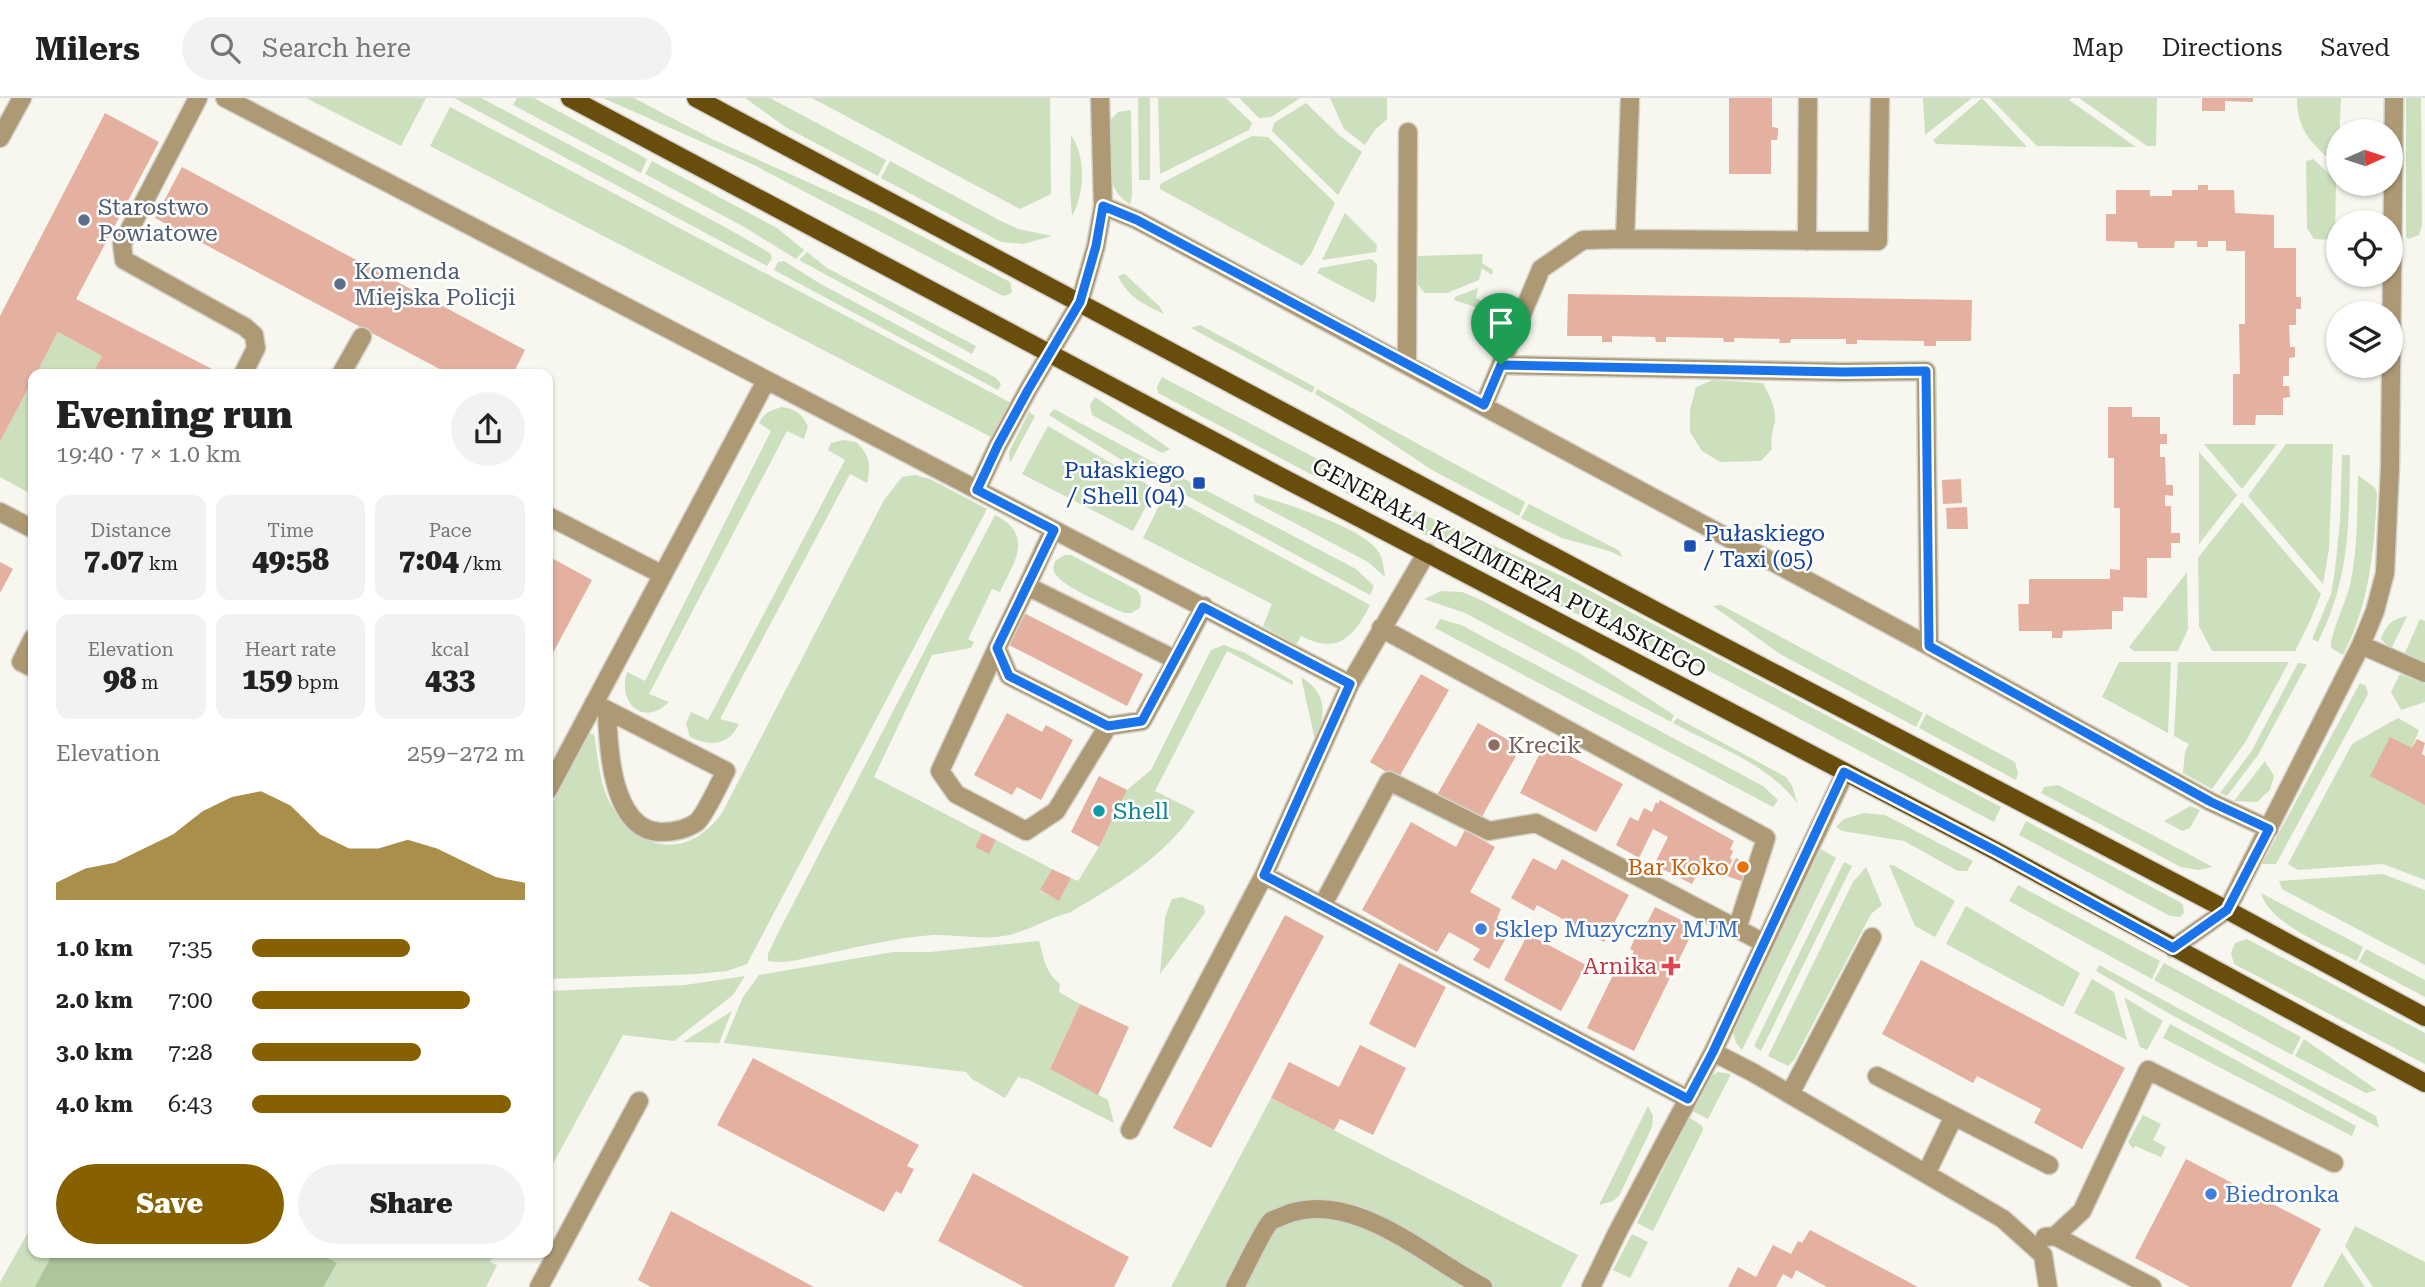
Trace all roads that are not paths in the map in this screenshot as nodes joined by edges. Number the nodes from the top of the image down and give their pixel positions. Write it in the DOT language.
graph roads {
  1 [pos="22,98"];
  2 [pos="198,98"];
  3 [pos="225,98"];
  4 [pos="570,98"];
  5 [pos="696,98"];
  6 [pos="1100,98"];
  7 [pos="1630,98"];
  8 [pos="1808,98"];
  9 [pos="1880,98"];
  10 [pos="2394,98"];
  11 [pos="1408,132"];
  12 [pos="0,138"];
  13 [pos="1103,206"];
  14 [pos="1626,239"];
  15 [pos="1807,241"];
  16 [pos="1080,302"];
  17 [pos="362,337"];
  18 [pos="1050,353"];
  19 [pos="1407,363"];
  20 [pos="1501,365"];
  21 [pos="246,369"];
  22 [pos="344,369"];
  23 [pos="766,381"];
  24 [pos="1484,405"];
  25 [pos="977,490"];
  26 [pos="0,512"];
  27 [pos="553,519"];
  28 [pos="28,526"];
  29 [pos="1054,530"];
  30 [pos="1427,552"];
  31 [pos="663,575"];
  32 [pos="1027,586"];
  33 [pos="1203,607"];
  34 [pos="1381,628"];
  35 [pos="2361,645"];
  36 [pos="1929,646"];
  37 [pos="28,648"];
  38 [pos="997,648"];
  39 [pos="1176,660"];
  40 [pos="28,666"];
  41 [pos="2425,673"];
  42 [pos="1350,684"];
  43 [pos="600,707"];
  44 [pos="1108,726"];
  45 [pos="1844,772"];
  46 [pos="553,782"];
  47 [pos="2269,829"];
  48 [pos="1264,875"];
  49 [pos="1322,906"];
  50 [pos="2227,910"];
  51 [pos="1737,929"];
  52 [pos="1872,937"];
  53 [pos="1764,943"];
  54 [pos="2173,948"];
  55 [pos="2425,1017"];
  56 [pos="1713,1052"];
  57 [pos="1877,1076"];
  58 [pos="2425,1083"];
  59 [pos="1790,1094"];
  60 [pos="1688,1099"];
  61 [pos="639,1101"];
  62 [pos="1954,1116"];
  63 [pos="1130,1130"];
  64 [pos="2334,1163"];
  65 [pos="2049,1165"];
  66 [pos="1926,1174"];
  67 [pos="2055,1236"];
  68 [pos="2026,1240"];
  69 [pos="1454,1280"];
  70 [pos="539,1287"];
  71 [pos="1235,1287"];
  72 [pos="1483,1287"];
  73 [pos="1591,1287"];
  74 [pos="2048,1287"];
  75 [pos="2152,1287"];
  1 -- 12 [label="street"];
  2 -- 21 [label="street"];
  3 -- 23 [label="street"];
  4 -- 18 [label="main road, GENERAŁA KAZIMIERZA PUŁASKIEGO"];
  5 -- 16 [label="main road, GENERAŁA KAZIMIERZA PUŁASKIEGO"];
  6 -- 13 [label="street"];
  7 -- 14 [label="street"];
  8 -- 15 [label="street"];
  9 -- 15 [label="street"];
  10 -- 35 [label="street"];
  11 -- 19 [label="street"];
  13 -- 16 [label="street"];
  13 -- 19 [label="street"];
  14 -- 15 [label="street"];
  14 -- 20 [label="street"];
  16 -- 18 [label="street"];
  16 -- 50 [label="main road, GENERAŁA KAZIMIERZA PUŁASKIEGO"];
  17 -- 22 [label="street"];
  18 -- 25 [label="street"];
  18 -- 30 [label="main road, GENERAŁA KAZIMIERZA PUŁASKIEGO"];
  19 -- 24 [label="street"];
  20 -- 24 [label="street"];
  20 -- 36 [label="street"];
  23 -- 25 [label="street"];
  23 -- 31 [label="street"];
  24 -- 36 [label="street"];
  25 -- 29 [label="street"];
  26 -- 28 [label="street"];
  27 -- 31 [label="street"];
  29 -- 32 [label="street"];
  29 -- 33 [label="street"];
  30 -- 34 [label="street"];
  30 -- 45 [label="main road, GENERAŁA KAZIMIERZA PUŁASKIEGO"];
  31 -- 43 [label="street"];
  32 -- 38 [label="street"];
  32 -- 39 [label="street"];
  33 -- 39 [label="street"];
  33 -- 42 [label="street"];
  34 -- 42 [label="street"];
  34 -- 51 [label="street"];
  35 -- 41 [label="street"];
  35 -- 47 [label="street"];
  36 -- 47 [label="street"];
  37 -- 40 [label="street"];
  38 -- 44 [label="street"];
  38 -- 44 [label="street"];
  39 -- 44 [label="street"];
  42 -- 48 [label="street"];
  43 -- 43 [label="street"];
  43 -- 46 [label="street"];
  45 -- 53 [label="street"];
  45 -- 54 [label="main road, GENERAŁA KAZIMIERZA PUŁASKIEGO"];
  47 -- 50 [label="street"];
  48 -- 49 [label="street"];
  48 -- 63 [label="street"];
  49 -- 51 [label="street"];
  49 -- 60 [label="street"];
  50 -- 54 [label="street"];
  50 -- 55 [label="main road, GENERAŁA KAZIMIERZA PUŁASKIEGO"];
  51 -- 53 [label="street"];
  52 -- 59 [label="street"];
  53 -- 56 [label="street"];
  54 -- 58 [label="main road, GENERAŁA KAZIMIERZA PUŁASKIEGO"];
  56 -- 59 [label="street"];
  56 -- 60 [label="street"];
  57 -- 62 [label="street"];
  59 -- 66 [label="street"];
  60 -- 73 [label="street"];
  61 -- 70 [label="street"];
  62 -- 65 [label="street"];
  62 -- 66 [label="street"];
  64 -- 67 [label="street"];
  66 -- 68 [label="street"];
  67 -- 68 [label="street"];
  67 -- 75 [label="street"];
  68 -- 74 [label="street"];
  69 -- 71 [label="street"];
  69 -- 72 [label="street"];
}
